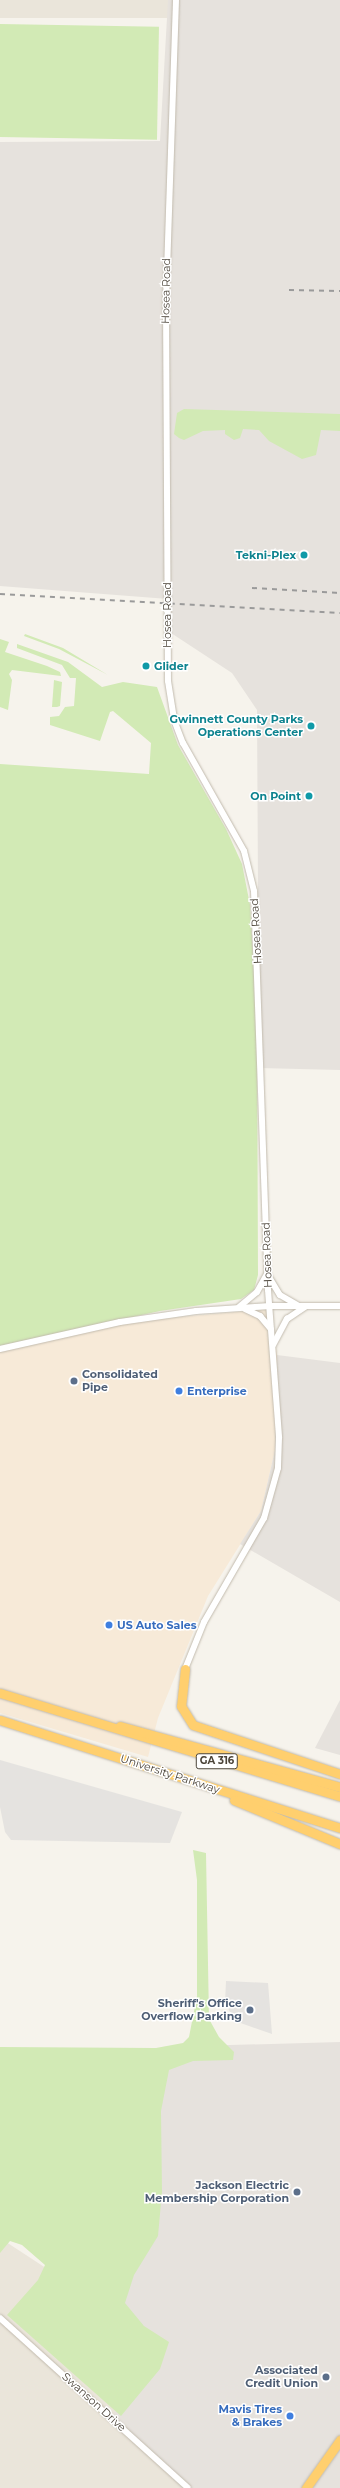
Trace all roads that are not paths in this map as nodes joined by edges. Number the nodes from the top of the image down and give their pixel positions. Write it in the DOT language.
graph roads {
  1 [pos="176,0"];
  2 [pos="268,1274"];
  3 [pos="270,1306"];
  4 [pos="298,1306"];
  5 [pos="306,1306"];
  6 [pos="340,1306"];
  7 [pos="241,1307"];
  8 [pos="271,1329"];
  9 [pos="272,1345"];
  10 [pos="0,1349"];
  11 [pos="185,1669"];
  12 [pos="0,1693"];
  13 [pos="0,1720"];
  14 [pos="95,1722"];
  15 [pos="164,1772"];
  16 [pos="340,1774"];
  17 [pos="340,1787"];
  18 [pos="340,1796"];
  19 [pos="340,1828"];
  20 [pos="340,1844"];
  21 [pos="0,2318"];
  22 [pos="340,2440"];
  23 [pos="188,2488"];
  24 [pos="306,2488"];
  1 -- 2 [label="street, Hosea Road"];
  2 -- 3 [label="street, Hosea Road"];
  2 -- 4 [label="street"];
  2 -- 7 [label="street"];
  3 -- 4 [label="street"];
  3 -- 7 [label="street"];
  3 -- 8 [label="street, Hosea Road"];
  4 -- 5 [label="street"];
  5 -- 6 [label="street"];
  5 -- 9 [label="street"];
  7 -- 8 [label="street"];
  7 -- 10 [label="street"];
  8 -- 9 [label="street, Hosea Road"];
  9 -- 11 [label="street, Hosea Road"];
  11 -- 16 [label="highway"];
  12 -- 14 [label="highway, GA 316"];
  13 -- 15 [label="highway, University Parkway / GA 316"];
  14 -- 17 [label="highway"];
  14 -- 18 [label="highway, GA 316"];
  15 -- 19 [label="highway, University Parkway / GA 316"];
  15 -- 20 [label="highway"];
  21 -- 23 [label="street, Swanson Drive"];
  22 -- 24 [label="highway"];
}
